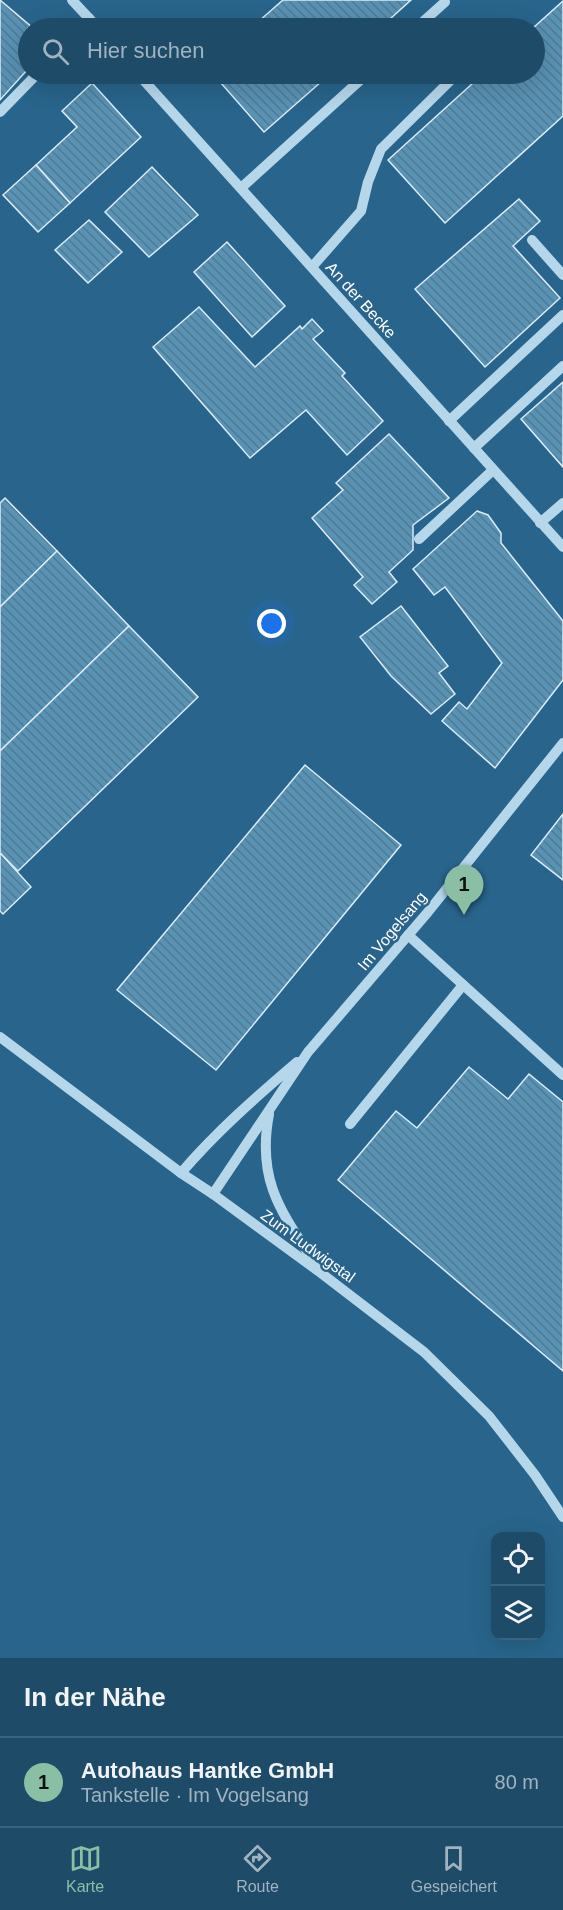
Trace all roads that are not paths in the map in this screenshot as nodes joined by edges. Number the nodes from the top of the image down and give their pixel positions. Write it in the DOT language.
graph roads {
  1 [pos="72,0"];
  2 [pos="445,2"];
  3 [pos="89,18"];
  4 [pos="427,18"];
  5 [pos="27,84"];
  6 [pos="147,84"];
  7 [pos="356,84"];
  8 [pos="447,84"];
  9 [pos="0,112"];
  10 [pos="241,188"];
  11 [pos="532,240"];
  12 [pos="312,267"];
  13 [pos="563,275"];
  14 [pos="563,315"];
  15 [pos="563,366"];
  16 [pos="449,421"];
  17 [pos="474,448"];
  18 [pos="493,470"];
  19 [pos="563,503"];
  20 [pos="540,523"];
  21 [pos="419,539"];
  22 [pos="563,547"];
  23 [pos="563,743"];
  24 [pos="408,935"];
  25 [pos="463,985"];
  26 [pos="0,1037"];
  27 [pos="308,1052"];
  28 [pos="563,1075"];
  29 [pos="271,1108"];
  30 [pos="350,1124"];
  31 [pos="181,1173"];
  32 [pos="213,1194"];
  33 [pos="321,1274"];
  34 [pos="563,1516"];
  1 -- 3 [label="street"];
  2 -- 4 [label="street"];
  5 -- 9 [label="street"];
  6 -- 10 [label="street, An der Becke"];
  7 -- 10 [label="street"];
  8 -- 12 [label="street"];
  10 -- 12 [label="street, An der Becke"];
  11 -- 13 [label="street"];
  12 -- 16 [label="street, An der Becke"];
  14 -- 16 [label="street"];
  15 -- 17 [label="street"];
  16 -- 17 [label="street, An der Becke"];
  17 -- 18 [label="street, An der Becke"];
  18 -- 20 [label="street, An der Becke"];
  18 -- 21 [label="street"];
  19 -- 20 [label="street"];
  20 -- 22 [label="street, An der Becke"];
  23 -- 24 [label="street, Im Vogelsang"];
  24 -- 25 [label="street"];
  24 -- 27 [label="street, Im Vogelsang"];
  25 -- 28 [label="street"];
  25 -- 30 [label="street"];
  26 -- 31 [label="street, Zum Ludwigstal"];
  27 -- 29 [label="street, Im Vogelsang"];
  27 -- 31 [label="street, Im Vogelsang"];
  29 -- 32 [label="street, Im Vogelsang"];
  29 -- 33 [label="street, Im Vogelsang"];
  31 -- 32 [label="street, Zum Ludwigstal"];
  32 -- 33 [label="street, Zum Ludwigstal"];
  33 -- 34 [label="street, Zum Ludwigstal"];
}
